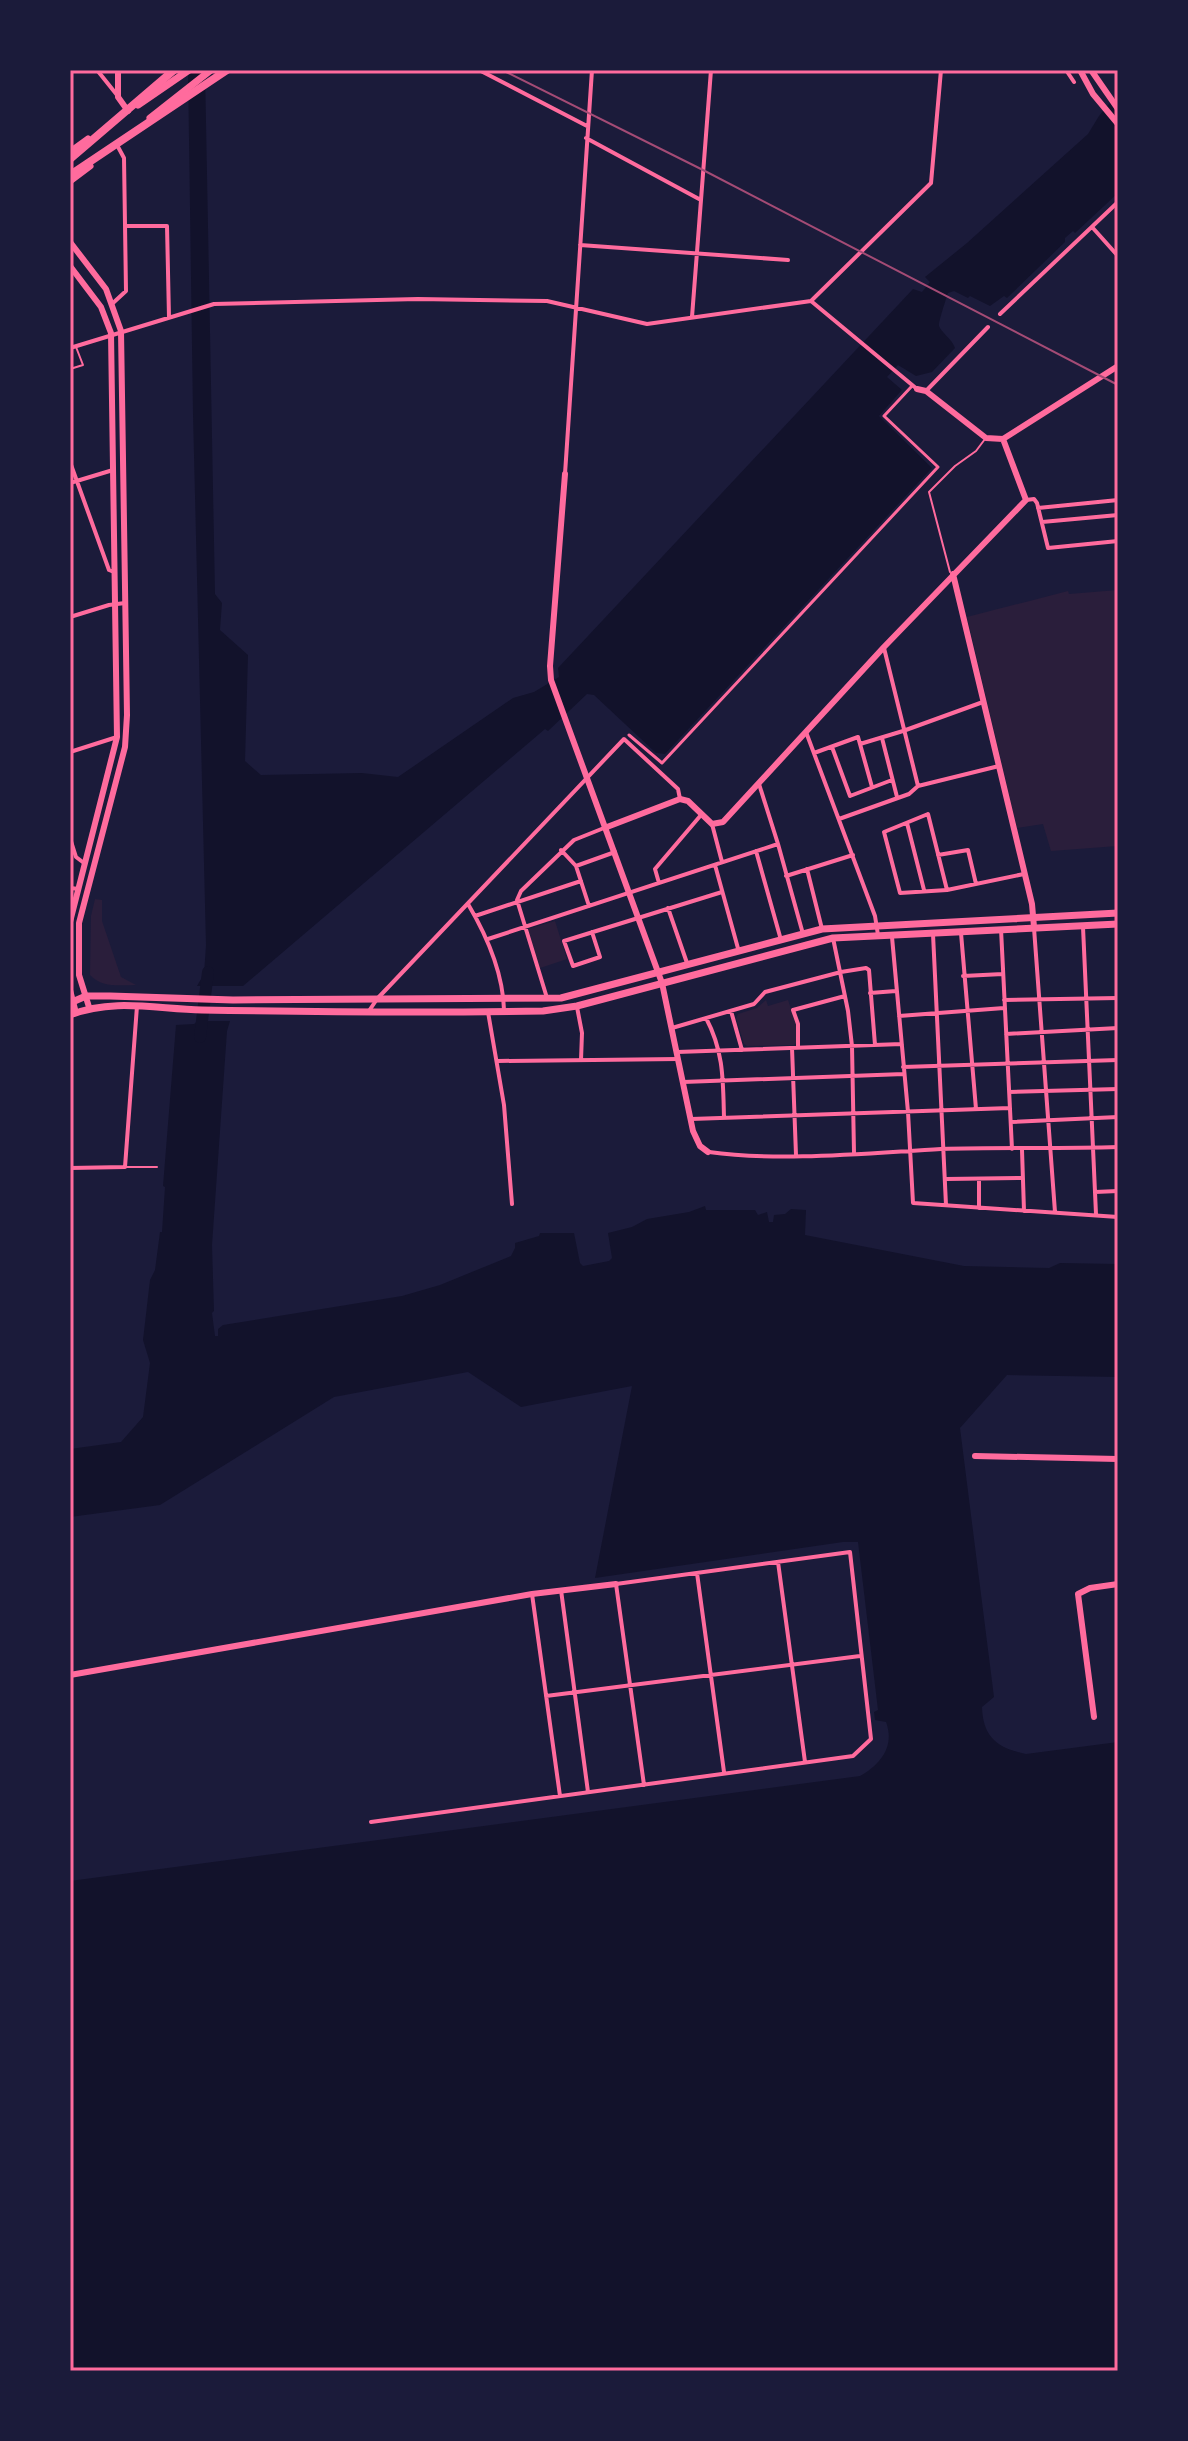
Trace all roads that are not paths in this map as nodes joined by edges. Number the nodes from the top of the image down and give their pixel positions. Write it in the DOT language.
graph roads {
  1 [pos="97,70"];
  2 [pos="118,70"];
  3 [pos="174,70"];
  4 [pos="189,70"];
  5 [pos="211,70"];
  6 [pos="227,70"];
  7 [pos="479,70"];
  8 [pos="592,70"];
  9 [pos="711,70"];
  10 [pos="941,70"];
  11 [pos="1066,70"];
  12 [pos="1080,70"];
  13 [pos="1091,70"];
  14 [pos="1074,82"];
  15 [pos="118,97"];
  16 [pos="1118,109"];
  17 [pos="128,111"];
  18 [pos="1118,124"];
  19 [pos="587,126"];
  20 [pos="586,138"];
  21 [pos="117,145"];
  22 [pos="70,152"];
  23 [pos="70,159"];
  24 [pos="70,175"];
  25 [pos="70,181"];
  26 [pos="699,199"];
  27 [pos="1118,202"];
  28 [pos="125,226"];
  29 [pos="1092,227"];
  30 [pos="70,242"];
  31 [pos="580,245"];
  32 [pos="697,254"];
  33 [pos="1118,256"];
  34 [pos="788,260"];
  35 [pos="70,266"];
  36 [pos="811,301"];
  37 [pos="113,303"];
  38 [pos="576,309"];
  39 [pos="1000,314"];
  40 [pos="169,317"];
  41 [pos="692,317"];
  42 [pos="988,327"];
  43 [pos="121,331"];
  44 [pos="111,333"];
  45 [pos="73,347"];
  46 [pos="1118,366"];
  47 [pos="70,369"];
  48 [pos="1110,371"];
  49 [pos="1118,375"];
  50 [pos="914,387"];
  51 [pos="926,391"];
  52 [pos="986,438"];
  53 [pos="1003,439"];
  54 [pos="70,462"];
  55 [pos="113,470"];
  56 [pos="565,474"];
  57 [pos="77,481"];
  58 [pos="70,483"];
  59 [pos="1026,500"];
  60 [pos="1118,500"];
  61 [pos="1089,503"];
  62 [pos="1038,508"];
  63 [pos="1118,515"];
  64 [pos="1089,517"];
  65 [pos="1042,522"];
  66 [pos="1118,541"];
  67 [pos="116,573"];
  68 [pos="953,574"];
  69 [pos="121,603"];
  70 [pos="70,617"];
  71 [pos="884,647"];
  72 [pos="983,702"];
  73 [pos="903,731"];
  74 [pos="806,732"];
  75 [pos="629,735"];
  76 [pos="117,737"];
  77 [pos="882,738"];
  78 [pos="860,744"];
  79 [pos="832,746"];
  80 [pos="70,752"];
  81 [pos="814,753"];
  82 [pos="999,766"];
  83 [pos="587,775"];
  84 [pos="892,780"];
  85 [pos="759,784"];
  86 [pos="918,786"];
  87 [pos="872,787"];
  88 [pos="897,798"];
  89 [pos="680,799"];
  90 [pos="702,814"];
  91 [pos="839,819"];
  92 [pos="907,823"];
  93 [pos="712,824"];
  94 [pos="607,827"];
  95 [pos="70,838"];
  96 [pos="778,844"];
  97 [pos="561,850"];
  98 [pos="756,851"];
  99 [pos="616,852"];
  100 [pos="853,855"];
  101 [pos="938,855"];
  102 [pos="722,862"];
  103 [pos="86,865"];
  104 [pos="714,865"];
  105 [pos="576,866"];
  106 [pos="807,869"];
  107 [pos="1025,874"];
  108 [pos="786,876"];
  109 [pos="581,881"];
  110 [pos="659,883"];
  111 [pos="976,884"];
  112 [pos="70,888"];
  113 [pos="79,889"];
  114 [pos="947,890"];
  115 [pos="925,891"];
  116 [pos="722,892"];
  117 [pos="629,893"];
  118 [pos="517,902"];
  119 [pos="468,904"];
  120 [pos="589,906"];
  121 [pos="668,908"];
  122 [pos="1118,913"];
  123 [pos="475,916"];
  124 [pos="1033,916"];
  125 [pos="637,918"];
  126 [pos="70,922"];
  127 [pos="876,924"];
  128 [pos="1118,924"];
  129 [pos="1083,925"];
  130 [pos="525,927"];
  131 [pos="1034,927"];
  132 [pos="822,929"];
  133 [pos="1001,929"];
  134 [pos="961,931"];
  135 [pos="592,932"];
  136 [pos="933,932"];
  137 [pos="803,934"];
  138 [pos="892,934"];
  139 [pos="878,935"];
  140 [pos="833,938"];
  141 [pos="488,939"];
  142 [pos="781,940"];
  143 [pos="739,952"];
  144 [pos="688,966"];
  145 [pos="841,972"];
  146 [pos="658,974"];
  147 [pos="1003,974"];
  148 [pos="963,976"];
  149 [pos="662,983"];
  150 [pos="70,990"];
  151 [pos="897,991"];
  152 [pos="870,993"];
  153 [pos="86,996"];
  154 [pos="845,996"];
  155 [pos="547,998"];
  156 [pos="1118,998"];
  157 [pos="377,999"];
  158 [pos="504,999"];
  159 [pos="1087,999"];
  160 [pos="1004,1000"];
  161 [pos="1040,1001"];
  162 [pos="71,1002"];
  163 [pos="137,1006"];
  164 [pos="577,1006"];
  165 [pos="89,1007"];
  166 [pos="1005,1007"];
  167 [pos="969,1010"];
  168 [pos="369,1011"];
  169 [pos="731,1011"];
  170 [pos="488,1012"];
  171 [pos="504,1012"];
  172 [pos="937,1013"];
  173 [pos="73,1014"];
  174 [pos="899,1016"];
  175 [pos="706,1018"];
  176 [pos="672,1028"];
  177 [pos="1118,1028"];
  178 [pos="1088,1030"];
  179 [pos="1042,1032"];
  180 [pos="1006,1034"];
  181 [pos="902,1044"];
  182 [pos="875,1045"];
  183 [pos="852,1046"];
  184 [pos="795,1048"];
  185 [pos="719,1050"];
  186 [pos="742,1050"];
  187 [pos="677,1055"];
  188 [pos="581,1060"];
  189 [pos="1118,1060"];
  190 [pos="498,1061"];
  191 [pos="1089,1061"];
  192 [pos="1045,1062"];
  193 [pos="1008,1064"];
  194 [pos="974,1065"];
  195 [pos="940,1066"];
  196 [pos="903,1067"];
  197 [pos="904,1074"];
  198 [pos="852,1076"];
  199 [pos="793,1078"];
  200 [pos="723,1080"];
  201 [pos="683,1082"];
  202 [pos="1091,1089"];
  203 [pos="1118,1089"];
  204 [pos="1047,1091"];
  205 [pos="1009,1092"];
  206 [pos="1010,1108"];
  207 [pos="976,1109"];
  208 [pos="942,1110"];
  209 [pos="908,1112"];
  210 [pos="852,1113"];
  211 [pos="794,1115"];
  212 [pos="1118,1117"];
  213 [pos="724,1118"];
  214 [pos="1092,1118"];
  215 [pos="691,1119"];
  216 [pos="1049,1120"];
  217 [pos="1011,1122"];
  218 [pos="1118,1147"];
  219 [pos="1093,1148"];
  220 [pos="945,1149"];
  221 [pos="1012,1149"];
  222 [pos="1022,1149"];
  223 [pos="1052,1149"];
  224 [pos="911,1151"];
  225 [pos="708,1152"];
  226 [pos="854,1153"];
  227 [pos="796,1155"];
  228 [pos="125,1167"];
  229 [pos="157,1167"];
  230 [pos="70,1168"];
  231 [pos="1023,1178"];
  232 [pos="946,1179"];
  233 [pos="979,1179"];
  234 [pos="1118,1191"];
  235 [pos="1095,1192"];
  236 [pos="512,1204"];
  237 [pos="946,1206"];
  238 [pos="979,1208"];
  239 [pos="1024,1211"];
  240 [pos="1055,1212"];
  241 [pos="1096,1215"];
  242 [pos="1118,1217"];
  243 [pos="975,1456"];
  244 [pos="1118,1459"];
  245 [pos="778,1562"];
  246 [pos="697,1573"];
  247 [pos="616,1584"];
  248 [pos="1118,1584"];
  249 [pos="561,1590"];
  250 [pos="532,1594"];
  251 [pos="860,1656"];
  252 [pos="791,1664"];
  253 [pos="70,1675"];
  254 [pos="710,1675"];
  255 [pos="629,1685"];
  256 [pos="574,1692"];
  257 [pos="546,1696"];
  258 [pos="1094,1717"];
  259 [pos="805,1762"];
  260 [pos="724,1774"];
  261 [pos="644,1785"];
  262 [pos="588,1792"];
  263 [pos="560,1796"];
  264 [pos="371,1822"];
  1 -- 15 [label="street"];
  2 -- 15 [label="street"];
  3 -- 23 [label="highway"];
  4 -- 17 [label="main road"];
  5 -- 21 [label="main road"];
  6 -- 24 [label="highway"];
  7 -- 19 [label="street"];
  8 -- 19 [label="street"];
  9 -- 26 [label="street"];
  10 -- 36 [label="street"];
  11 -- 14 [label="street"];
  12 -- 18 [label="street"];
  13 -- 16 [label="street"];
  15 -- 17 [label="street"];
  17 -- 22 [label="main road"];
  19 -- 20 [label="street"];
  20 -- 26 [label="street"];
  20 -- 31 [label="street"];
  21 -- 25 [label="main road"];
  21 -- 28 [label="street"];
  26 -- 32 [label="street"];
  27 -- 29 [label="street"];
  28 -- 37 [label="street"];
  28 -- 40 [label="street"];
  29 -- 33 [label="street"];
  29 -- 39 [label="street"];
  30 -- 37 [label="street"];
  31 -- 32 [label="street"];
  31 -- 38 [label="street"];
  32 -- 34 [label="street"];
  32 -- 41 [label="street"];
  35 -- 44 [label="street"];
  36 -- 41 [label="street"];
  36 -- 50 [label="street"];
  37 -- 43 [label="street"];
  38 -- 40 [label="street"];
  38 -- 41 [label="street"];
  38 -- 56 [label="street"];
  40 -- 43 [label="street"];
  42 -- 51 [label="street"];
  43 -- 44 [label="street"];
  43 -- 69 [label="street"];
  44 -- 45 [label="street"];
  44 -- 55 [label="street"];
  45 -- 47 [label="lane"];
  46 -- 48 [label="street"];
  48 -- 49 [label="street"];
  48 -- 53 [label="street"];
  50 -- 51 [label="street"];
  50 -- 75 [label="street"];
  51 -- 52 [label="street"];
  52 -- 53 [label="street"];
  52 -- 68 [label="lane"];
  53 -- 59 [label="street"];
  54 -- 57 [label="street"];
  55 -- 57 [label="street"];
  55 -- 67 [label="street"];
  56 -- 83 [label="street"];
  57 -- 58 [label="street"];
  57 -- 67 [label="street"];
  59 -- 62 [label="street"];
  59 -- 68 [label="street"];
  60 -- 61 [label="street"];
  61 -- 62 [label="street"];
  61 -- 64 [label="street"];
  62 -- 65 [label="street"];
  63 -- 64 [label="street"];
  64 -- 65 [label="street"];
  65 -- 66 [label="street"];
  67 -- 69 [label="street"];
  68 -- 71 [label="street"];
  68 -- 72 [label="street"];
  69 -- 70 [label="street"];
  69 -- 76 [label="street"];
  69 -- 153 [label="street"];
  71 -- 73 [label="street"];
  71 -- 74 [label="street"];
  72 -- 73 [label="street"];
  72 -- 82 [label="street"];
  73 -- 77 [label="street"];
  73 -- 86 [label="street"];
  74 -- 81 [label="street"];
  74 -- 85 [label="street"];
  76 -- 80 [label="street"];
  76 -- 103 [label="street"];
  77 -- 78 [label="street"];
  77 -- 84 [label="street"];
  78 -- 79 [label="street"];
  78 -- 87 [label="street"];
  79 -- 81 [label="street"];
  79 -- 87 [label="street"];
  81 -- 91 [label="street"];
  82 -- 86 [label="street"];
  82 -- 107 [label="street"];
  83 -- 89 [label="street"];
  83 -- 94 [label="street"];
  83 -- 119 [label="street"];
  84 -- 87 [label="street"];
  84 -- 88 [label="street"];
  85 -- 93 [label="street"];
  85 -- 96 [label="street"];
  86 -- 88 [label="street"];
  88 -- 91 [label="street"];
  89 -- 90 [label="street"];
  89 -- 94 [label="street"];
  90 -- 93 [label="street"];
  90 -- 110 [label="street"];
  91 -- 100 [label="street"];
  92 -- 101 [label="street"];
  92 -- 115 [label="street"];
  92 -- 115 [label="street"];
  93 -- 102 [label="street"];
  94 -- 97 [label="street"];
  94 -- 99 [label="street"];
  95 -- 103 [label="street"];
  96 -- 98 [label="street"];
  96 -- 108 [label="street"];
  97 -- 105 [label="street"];
  97 -- 118 [label="street"];
  98 -- 102 [label="street"];
  98 -- 142 [label="street"];
  99 -- 105 [label="street"];
  99 -- 117 [label="street"];
  100 -- 106 [label="street"];
  100 -- 127 [label="street"];
  101 -- 111 [label="street"];
  101 -- 114 [label="street"];
  102 -- 104 [label="street"];
  103 -- 113 [label="street"];
  104 -- 110 [label="street"];
  104 -- 116 [label="street"];
  105 -- 109 [label="street"];
  106 -- 108 [label="street"];
  106 -- 132 [label="street"];
  107 -- 111 [label="street"];
  107 -- 124 [label="street"];
  108 -- 137 [label="street"];
  109 -- 118 [label="street"];
  109 -- 120 [label="street"];
  110 -- 117 [label="street"];
  111 -- 114 [label="street"];
  112 -- 113 [label="street"];
  113 -- 126 [label="street"];
  114 -- 115 [label="street"];
  116 -- 121 [label="street"];
  116 -- 143 [label="street"];
  117 -- 120 [label="street"];
  117 -- 125 [label="street"];
  118 -- 123 [label="street"];
  118 -- 130 [label="street"];
  119 -- 123 [label="street"];
  119 -- 157 [label="street"];
  120 -- 130 [label="street"];
  121 -- 125 [label="street"];
  121 -- 144 [label="street"];
  122 -- 124 [label="main road"];
  123 -- 141 [label="street"];
  124 -- 127 [label="main road"];
  124 -- 131 [label="street"];
  125 -- 135 [label="street"];
  125 -- 146 [label="street"];
  127 -- 132 [label="main road"];
  127 -- 139 [label="street"];
  128 -- 129 [label="main road"];
  129 -- 131 [label="main road"];
  129 -- 159 [label="street"];
  130 -- 141 [label="street"];
  130 -- 155 [label="street"];
  131 -- 133 [label="main road"];
  131 -- 161 [label="street"];
  132 -- 137 [label="main road"];
  133 -- 134 [label="main road"];
  133 -- 147 [label="street"];
  134 -- 136 [label="main road"];
  134 -- 148 [label="street"];
  135 -- 135 [label="street"];
  136 -- 138 [label="main road"];
  136 -- 172 [label="street"];
  137 -- 142 [label="main road"];
  138 -- 139 [label="main road"];
  138 -- 151 [label="street"];
  139 -- 140 [label="main road"];
  140 -- 145 [label="street"];
  140 -- 149 [label="main road"];
  141 -- 158 [label="street"];
  142 -- 143 [label="main road"];
  143 -- 144 [label="main road"];
  144 -- 146 [label="main road"];
  145 -- 152 [label="street"];
  145 -- 154 [label="street"];
  145 -- 169 [label="street"];
  146 -- 149 [label="street"];
  146 -- 155 [label="main road"];
  147 -- 148 [label="street"];
  147 -- 160 [label="street"];
  148 -- 167 [label="street"];
  149 -- 164 [label="main road"];
  149 -- 176 [label="street"];
  150 -- 162 [label="street"];
  151 -- 152 [label="street"];
  151 -- 174 [label="street"];
  152 -- 182 [label="street"];
  153 -- 157 [label="main road"];
  153 -- 162 [label="main road"];
  153 -- 165 [label="street"];
  154 -- 183 [label="street"];
  154 -- 184 [label="street"];
  155 -- 158 [label="main road"];
  156 -- 159 [label="street"];
  157 -- 158 [label="main road"];
  157 -- 168 [label="street"];
  158 -- 171 [label="street"];
  159 -- 161 [label="street"];
  159 -- 178 [label="street"];
  160 -- 161 [label="street"];
  160 -- 166 [label="street"];
  161 -- 179 [label="street"];
  162 -- 173 [label="street"];
  163 -- 165 [label="main road"];
  163 -- 168 [label="main road"];
  163 -- 228 [label="street"];
  164 -- 171 [label="main road"];
  164 -- 188 [label="street"];
  165 -- 173 [label="main road"];
  166 -- 167 [label="street"];
  166 -- 180 [label="street"];
  167 -- 172 [label="street"];
  167 -- 194 [label="street"];
  168 -- 170 [label="main road"];
  169 -- 175 [label="street"];
  169 -- 186 [label="street"];
  170 -- 171 [label="main road"];
  170 -- 190 [label="street"];
  172 -- 174 [label="street"];
  172 -- 195 [label="street"];
  174 -- 181 [label="street"];
  175 -- 176 [label="street"];
  175 -- 185 [label="street"];
  176 -- 187 [label="street"];
  177 -- 178 [label="street"];
  178 -- 179 [label="street"];
  178 -- 191 [label="street"];
  179 -- 180 [label="street"];
  179 -- 192 [label="street"];
  180 -- 193 [label="street"];
  181 -- 182 [label="street"];
  181 -- 196 [label="street"];
  182 -- 183 [label="street"];
  183 -- 184 [label="street"];
  183 -- 198 [label="street"];
  184 -- 186 [label="street"];
  184 -- 199 [label="street"];
  185 -- 186 [label="street"];
  185 -- 187 [label="street"];
  185 -- 200 [label="street"];
  187 -- 188 [label="street"];
  187 -- 201 [label="street"];
  188 -- 190 [label="street"];
  189 -- 191 [label="street"];
  190 -- 236 [label="street"];
  191 -- 192 [label="street"];
  191 -- 202 [label="street"];
  192 -- 193 [label="street"];
  192 -- 204 [label="street"];
  193 -- 194 [label="street"];
  193 -- 205 [label="street"];
  194 -- 195 [label="street"];
  194 -- 207 [label="street"];
  195 -- 196 [label="street"];
  195 -- 208 [label="street"];
  196 -- 197 [label="street"];
  197 -- 198 [label="street"];
  197 -- 209 [label="street"];
  198 -- 199 [label="street"];
  198 -- 210 [label="street"];
  199 -- 200 [label="street"];
  199 -- 211 [label="street"];
  200 -- 201 [label="street"];
  200 -- 213 [label="street"];
  201 -- 215 [label="street"];
  202 -- 203 [label="street"];
  202 -- 204 [label="street"];
  202 -- 214 [label="street"];
  204 -- 205 [label="street"];
  204 -- 216 [label="street"];
  205 -- 206 [label="street"];
  206 -- 207 [label="street"];
  206 -- 217 [label="street"];
  207 -- 208 [label="street"];
  208 -- 209 [label="street"];
  208 -- 220 [label="street"];
  209 -- 210 [label="street"];
  209 -- 224 [label="street"];
  210 -- 211 [label="street"];
  210 -- 226 [label="street"];
  211 -- 213 [label="street"];
  211 -- 227 [label="street"];
  212 -- 214 [label="street"];
  213 -- 215 [label="street"];
  214 -- 216 [label="street"];
  214 -- 219 [label="street"];
  215 -- 225 [label="street"];
  216 -- 217 [label="street"];
  216 -- 223 [label="street"];
  217 -- 221 [label="street"];
  218 -- 219 [label="street"];
  219 -- 223 [label="street"];
  219 -- 235 [label="street"];
  220 -- 221 [label="street"];
  220 -- 224 [label="street"];
  220 -- 232 [label="street"];
  221 -- 222 [label="street"];
  222 -- 223 [label="street"];
  222 -- 231 [label="street"];
  223 -- 240 [label="street"];
  224 -- 226 [label="street"];
  224 -- 237 [label="street"];
  225 -- 227 [label="street"];
  226 -- 227 [label="street"];
  228 -- 229 [label="lane"];
  228 -- 230 [label="street"];
  231 -- 233 [label="street"];
  231 -- 239 [label="street"];
  232 -- 233 [label="street"];
  232 -- 237 [label="street"];
  233 -- 238 [label="street"];
  234 -- 235 [label="street"];
  235 -- 241 [label="street"];
  237 -- 238 [label="street"];
  238 -- 239 [label="street"];
  239 -- 240 [label="street"];
  240 -- 241 [label="street"];
  241 -- 242 [label="street"];
  243 -- 244 [label="street"];
  245 -- 246 [label="street"];
  245 -- 251 [label="street"];
  245 -- 252 [label="street"];
  246 -- 247 [label="street"];
  246 -- 254 [label="street"];
  247 -- 249 [label="street"];
  247 -- 255 [label="street"];
  248 -- 258 [label="street"];
  249 -- 250 [label="street"];
  249 -- 256 [label="street"];
  250 -- 253 [label="street"];
  250 -- 257 [label="street"];
  251 -- 252 [label="street"];
  251 -- 259 [label="street"];
  252 -- 254 [label="street"];
  252 -- 259 [label="street"];
  254 -- 255 [label="street"];
  254 -- 260 [label="street"];
  255 -- 256 [label="street"];
  255 -- 261 [label="street"];
  256 -- 257 [label="street"];
  256 -- 262 [label="street"];
  257 -- 263 [label="street"];
  259 -- 260 [label="street"];
  260 -- 261 [label="street"];
  261 -- 262 [label="street"];
  262 -- 263 [label="street"];
  263 -- 264 [label="street"];
}
